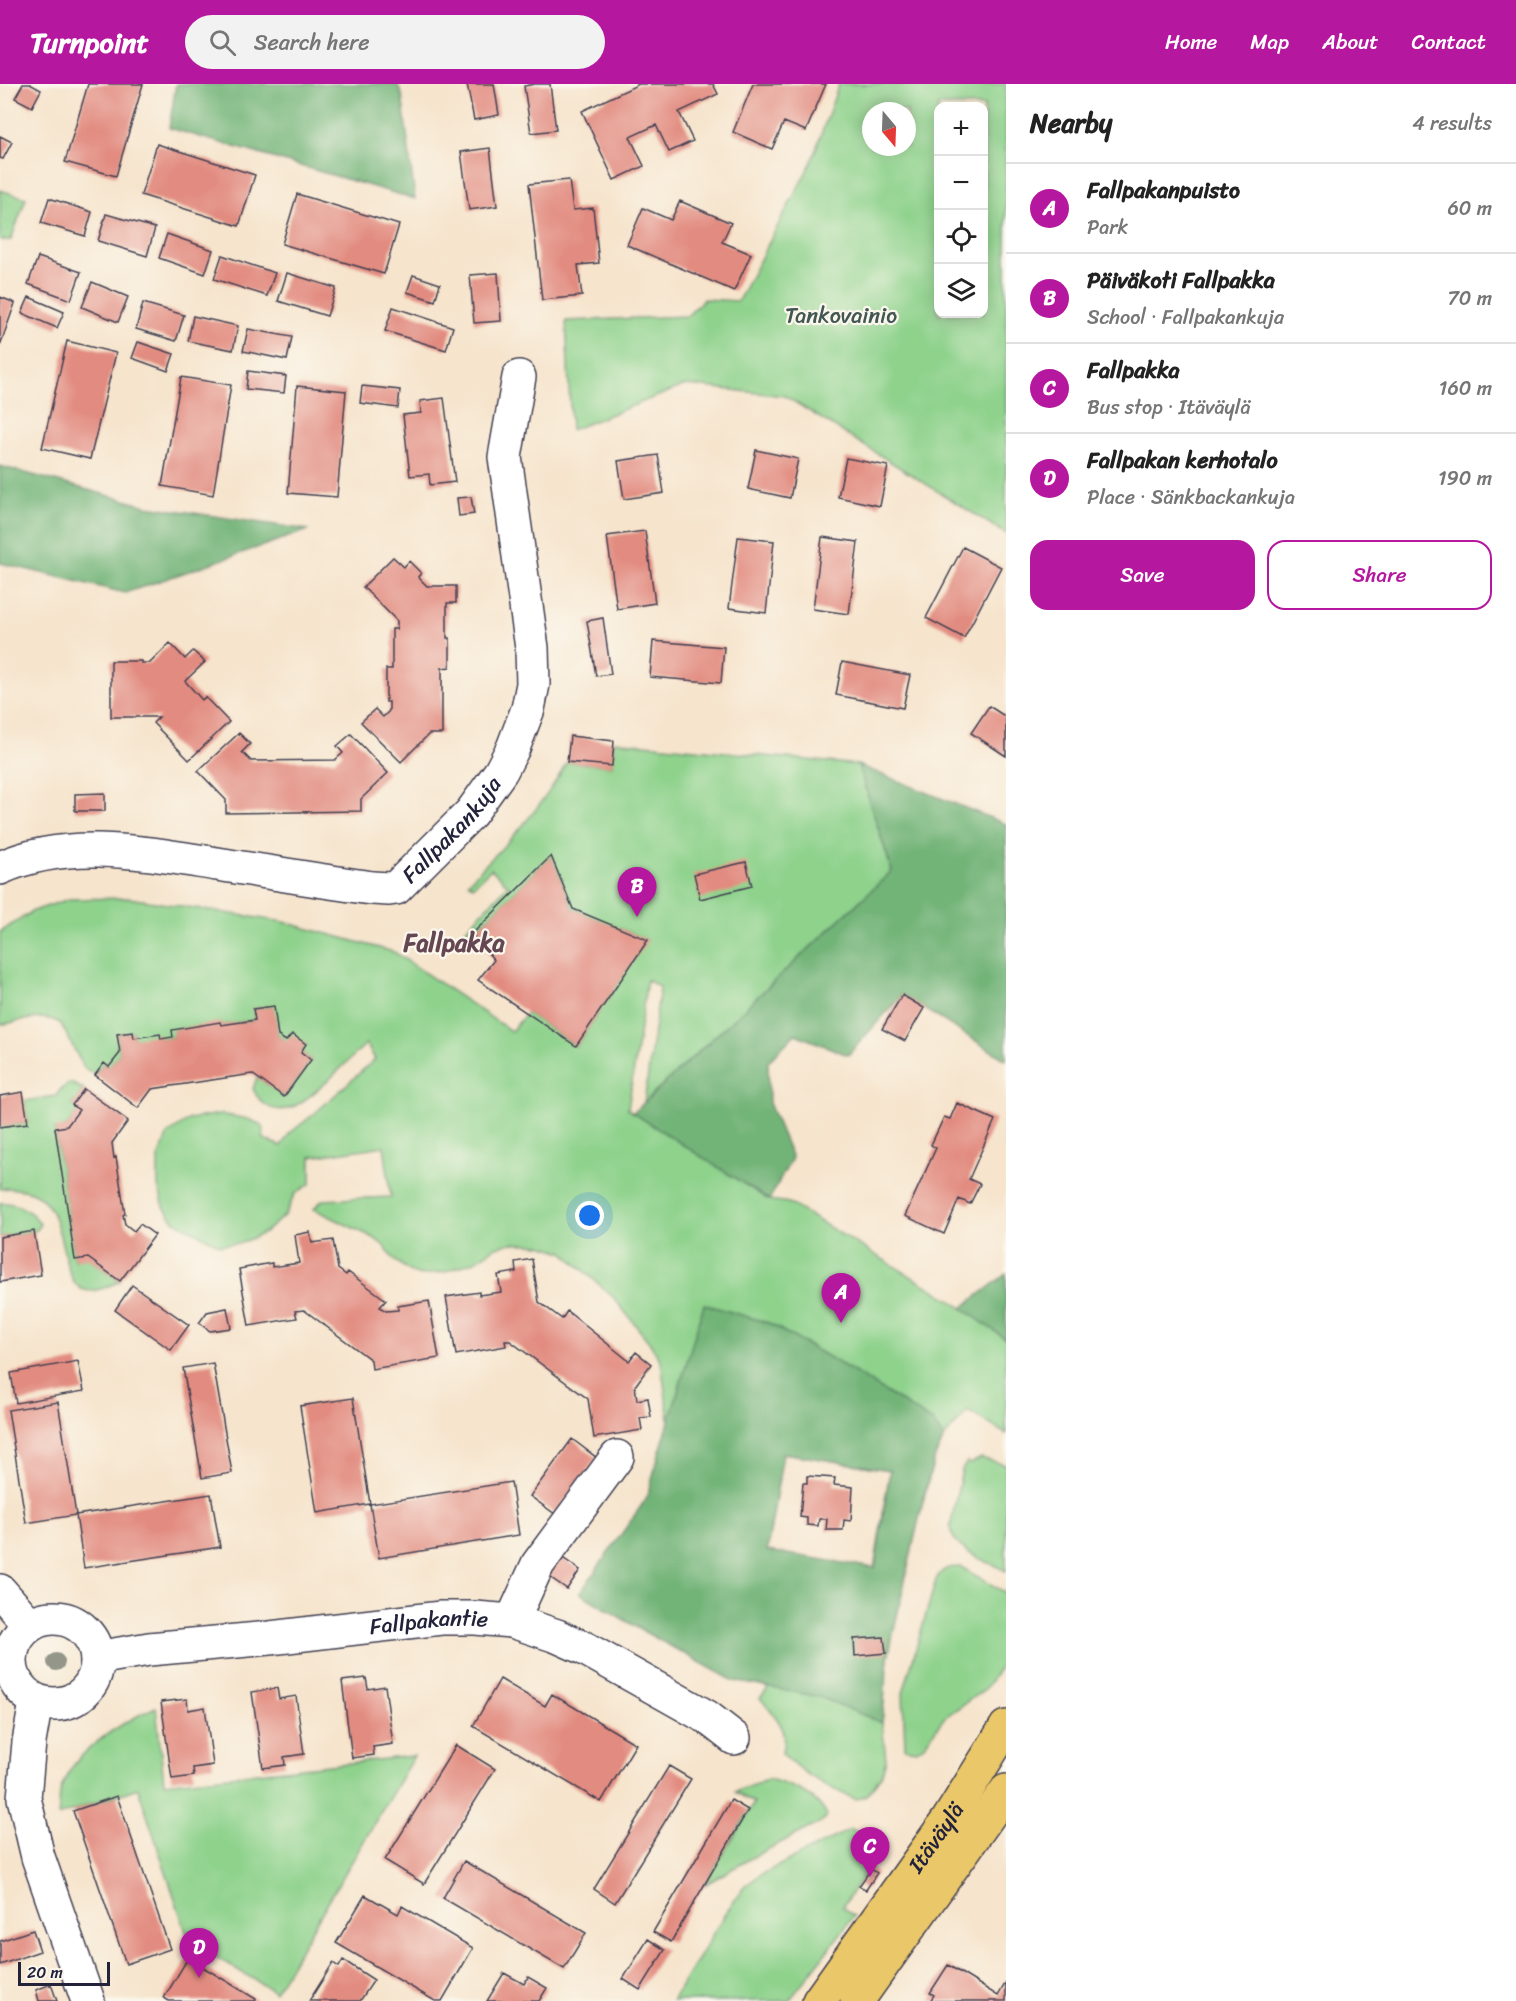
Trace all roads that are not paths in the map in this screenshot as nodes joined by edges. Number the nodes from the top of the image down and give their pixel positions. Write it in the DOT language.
graph roads {
  1 [pos="519,377"];
  2 [pos="0,868"];
  3 [pos="617,1457"];
  4 [pos="0,1591"];
  5 [pos="512,1621"];
  6 [pos="30,1624"];
  7 [pos="97,1658"];
  8 [pos="36,1702"];
  9 [pos="1006,1727"];
  10 [pos="734,1738"];
  11 [pos="1006,1791"];
  12 [pos="88,2001"];
  13 [pos="819,2001"];
  14 [pos="856,2001"];
  1 -- 2 [label="street, Fallpakankuja"];
  3 -- 5 [label="street"];
  4 -- 6 [label="street"];
  5 -- 7 [label="street, Fallpakantie"];
  5 -- 10 [label="street, Fallpakantie"];
  6 -- 7 [label="street"];
  6 -- 8 [label="street"];
  7 -- 8 [label="street"];
  8 -- 12 [label="street"];
  9 -- 13 [label="main road, Itäväylä"];
  11 -- 14 [label="main road, Itäväylä"];
}
